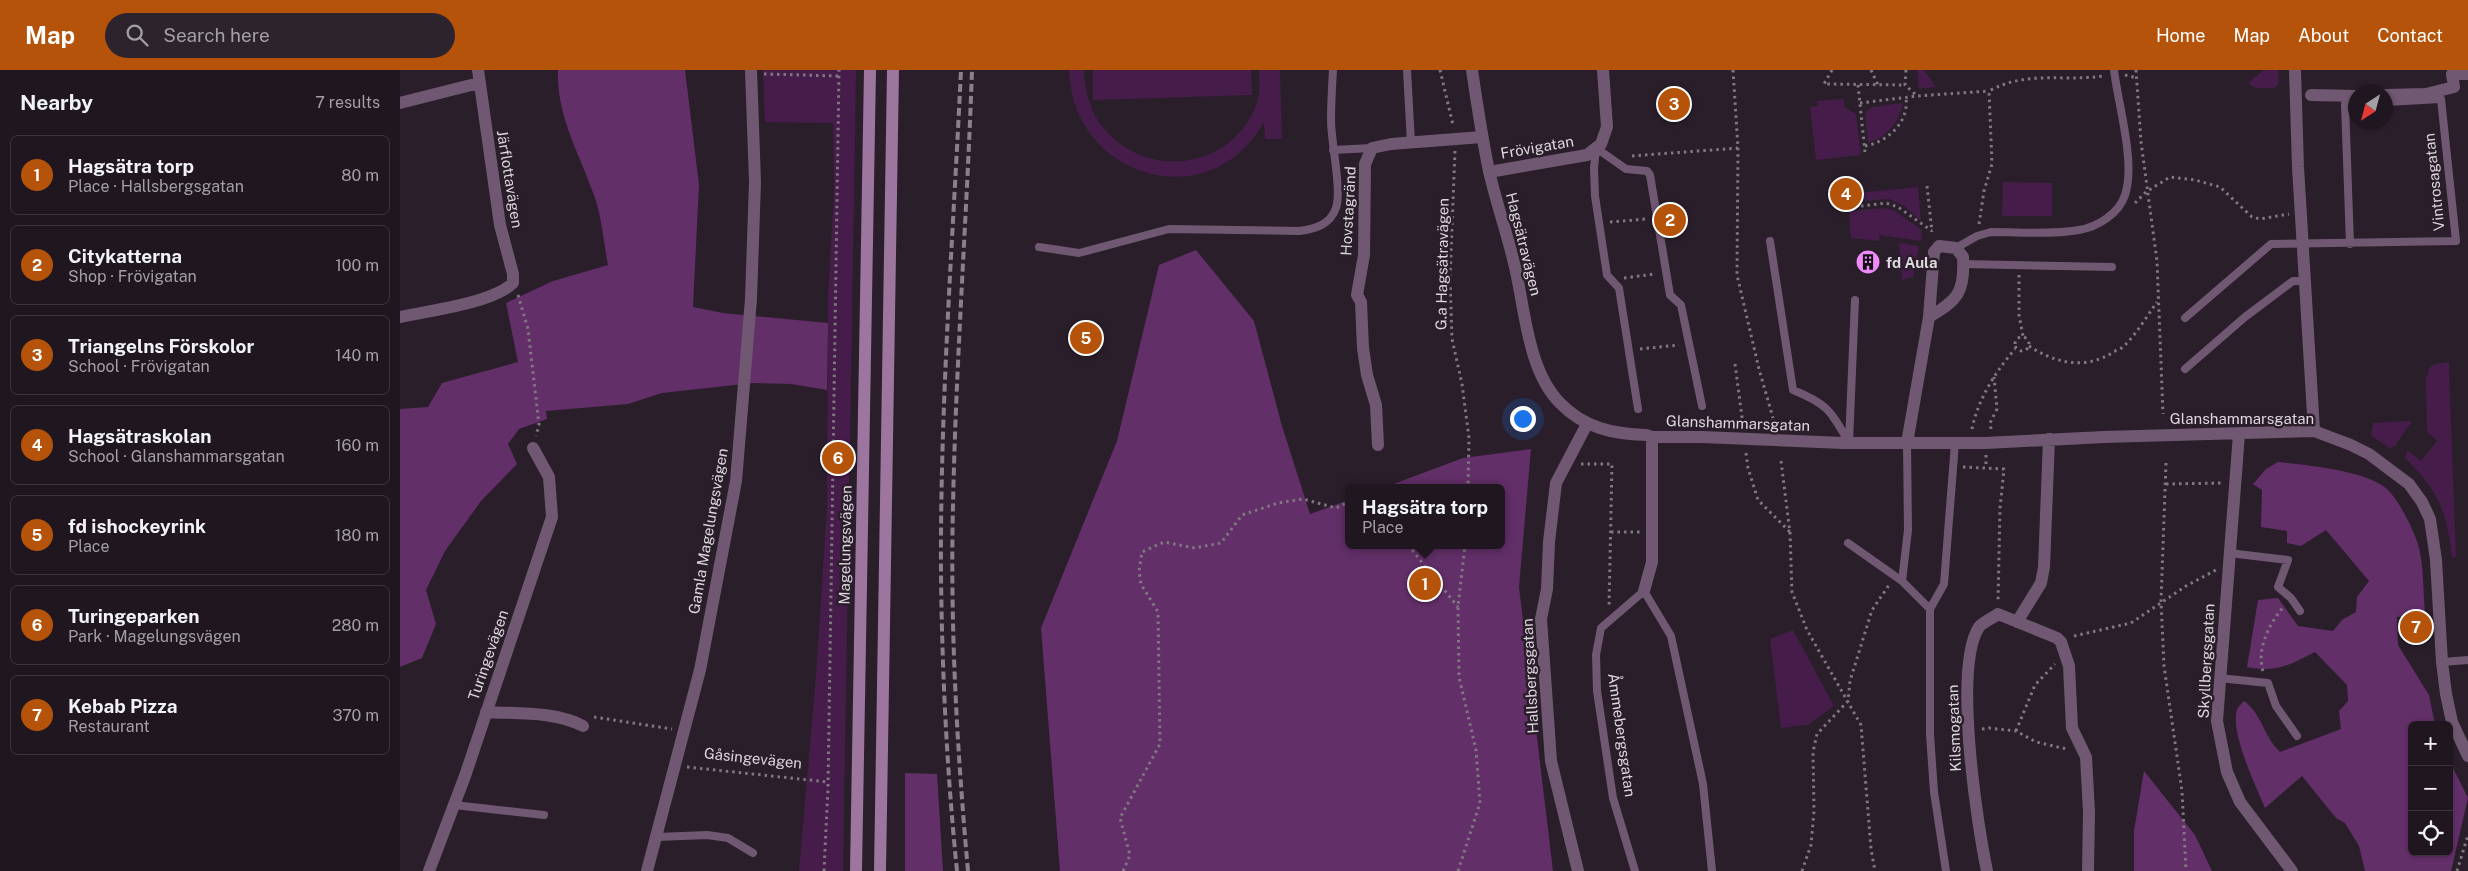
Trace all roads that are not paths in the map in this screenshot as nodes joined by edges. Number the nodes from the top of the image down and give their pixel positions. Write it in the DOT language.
graph roads {
  1 [pos="870,70"];
  2 [pos="893,70"];
  3 [pos="1333,70"];
  4 [pos="1407,70"];
  5 [pos="1472,70"];
  6 [pos="1603,70"];
  7 [pos="2295,70"];
  8 [pos="751,72"];
  9 [pos="2114,72"];
  10 [pos="2468,74"];
  11 [pos="478,76"];
  12 [pos="2454,87"];
  13 [pos="2311,95"];
  14 [pos="2393,95"];
  15 [pos="2348,96"];
  16 [pos="2441,99"];
  17 [pos="2393,102"];
  18 [pos="400,103"];
  19 [pos="2348,104"];
  20 [pos="1482,137"];
  21 [pos="1411,143"];
  22 [pos="1372,148"];
  23 [pos="1596,148"];
  24 [pos="1333,150"];
  25 [pos="1489,172"];
  26 [pos="1770,241"];
  27 [pos="2350,244"];
  28 [pos="2302,245"];
  29 [pos="1038,247"];
  30 [pos="1956,248"];
  31 [pos="1963,264"];
  32 [pos="2112,267"];
  33 [pos="2306,281"];
  34 [pos="1855,300"];
  35 [pos="400,317"];
  36 [pos="1929,317"];
  37 [pos="2185,318"];
  38 [pos="2185,369"];
  39 [pos="1702,406"];
  40 [pos="1638,409"];
  41 [pos="1572,414"];
  42 [pos="1587,424"];
  43 [pos="2314,432"];
  44 [pos="2239,434"];
  45 [pos="1652,437"];
  46 [pos="2049,439"];
  47 [pos="1955,442"];
  48 [pos="1849,443"];
  49 [pos="1908,443"];
  50 [pos="1378,445"];
  51 [pos="533,448"];
  52 [pos="1848,543"];
  53 [pos="2229,553"];
  54 [pos="1902,581"];
  55 [pos="1644,591"];
  56 [pos="1930,609"];
  57 [pos="2300,611"];
  58 [pos="2017,622"];
  59 [pos="2468,660"];
  60 [pos="2442,662"];
  61 [pos="2219,678"];
  62 [pos="486,712"];
  63 [pos="582,726"];
  64 [pos="2297,736"];
  65 [pos="2468,756"];
  66 [pos="454,805"];
  67 [pos="544,815"];
  68 [pos="657,837"];
  69 [pos="752,853"];
  70 [pos="429,871"];
  71 [pos="647,871"];
  72 [pos="856,871"];
  73 [pos="880,871"];
  74 [pos="1578,871"];
  75 [pos="1635,871"];
  76 [pos="1712,871"];
  77 [pos="1946,871"];
  78 [pos="1987,871"];
  79 [pos="2088,871"];
  80 [pos="2292,871"];
  1 -- 72 [label="main road, Magelungsvägen"];
  2 -- 73 [label="main road"];
  3 -- 24 [label="lane"];
  4 -- 21 [label="lane"];
  5 -- 20 [label="street, Hagsätravägen"];
  6 -- 23 [label="street, Frövigatan"];
  7 -- 28 [label="street"];
  8 -- 68 [label="street, Gamla Magelungsvägen"];
  9 -- 30 [label="lane"];
  10 -- 12 [label="street"];
  11 -- 18 [label="street"];
  11 -- 35 [label="street, Järflottavägen"];
  12 -- 14 [label="street"];
  12 -- 16 [label="street"];
  13 -- 15 [label="street"];
  16 -- 17 [label="lane"];
  16 -- 27 [label="lane, Vintrosagatan"];
  19 -- 27 [label="lane"];
  20 -- 21 [label="street, Hovstagränd"];
  20 -- 25 [label="street, Hagsätravägen"];
  21 -- 22 [label="street, Hovstagränd"];
  22 -- 24 [label="lane"];
  22 -- 50 [label="street, Hovstagränd"];
  23 -- 25 [label="street, Frövigatan"];
  23 -- 39 [label="lane"];
  23 -- 40 [label="lane"];
  24 -- 29 [label="lane"];
  25 -- 41 [label="street, Hagsätravägen"];
  26 -- 48 [label="lane"];
  27 -- 28 [label="lane, Vintrosagatan"];
  28 -- 33 [label="street"];
  28 -- 37 [label="lane, Vintrosagatan"];
  30 -- 31 [label="street"];
  30 -- 36 [label="street"];
  31 -- 32 [label="lane"];
  31 -- 36 [label="street"];
  33 -- 38 [label="lane"];
  33 -- 43 [label="street"];
  34 -- 48 [label="lane"];
  36 -- 49 [label="street"];
  41 -- 42 [label="street, Glanshammarsgatan"];
  42 -- 45 [label="street, Glanshammarsgatan"];
  42 -- 74 [label="street, Hallsbergsgatan"];
  43 -- 44 [label="street, Glanshammarsgatan"];
  43 -- 60 [label="street, Glanshammarsgatan"];
  44 -- 46 [label="street, Glanshammarsgatan"];
  44 -- 53 [label="street, Skyllbergsgatan"];
  45 -- 48 [label="street, Glanshammarsgatan"];
  45 -- 55 [label="street"];
  46 -- 47 [label="street, Glanshammarsgatan"];
  46 -- 58 [label="street"];
  47 -- 49 [label="street, Glanshammarsgatan"];
  47 -- 56 [label="lane"];
  48 -- 49 [label="street, Glanshammarsgatan"];
  49 -- 54 [label="lane"];
  51 -- 62 [label="street, Turingevägen"];
  52 -- 54 [label="lane"];
  53 -- 57 [label="lane"];
  53 -- 61 [label="street, Skyllbergsgatan"];
  54 -- 56 [label="lane"];
  55 -- 75 [label="lane, Åmmebergsgatan"];
  55 -- 76 [label="lane"];
  56 -- 77 [label="lane"];
  58 -- 78 [label="street, Kilsmogatan"];
  58 -- 79 [label="street"];
  59 -- 60 [label="lane"];
  60 -- 65 [label="street, Glanshammarsgatan"];
  61 -- 64 [label="lane"];
  61 -- 80 [label="street, Skyllbergsgatan"];
  62 -- 63 [label="street"];
  62 -- 66 [label="street, Turingevägen"];
  66 -- 67 [label="lane"];
  66 -- 70 [label="street, Turingevägen"];
  68 -- 69 [label="lane"];
  68 -- 71 [label="street, Gamla Magelungsvägen"];
}
